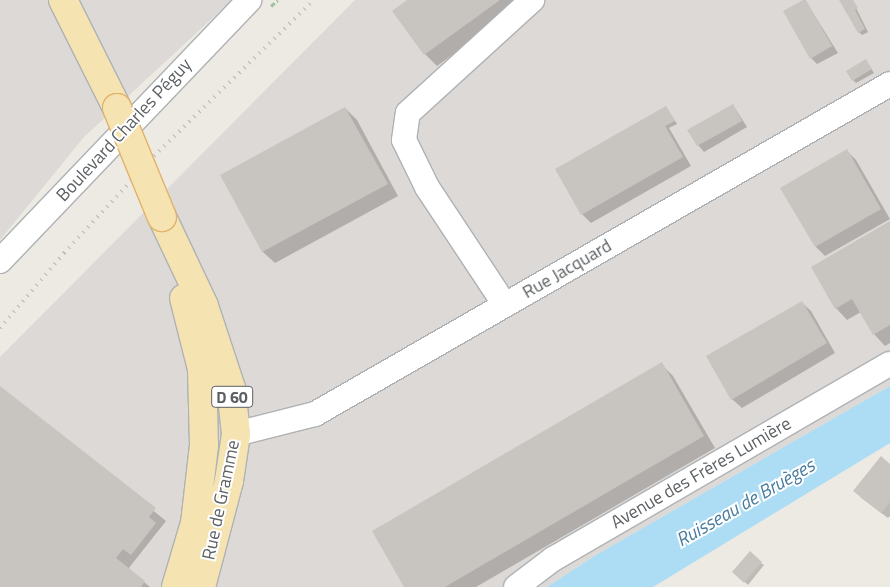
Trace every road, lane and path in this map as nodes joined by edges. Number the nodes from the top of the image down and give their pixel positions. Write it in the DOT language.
graph roads {
  1 [pos="63,0"];
  2 [pos="81,0"];
  3 [pos="249,0"];
  4 [pos="532,0"];
  5 [pos="890,84"];
  6 [pos="117,108"];
  7 [pos="162,217"];
  8 [pos="0,261"];
  9 [pos="505,304"];
  10 [pos="890,364"];
  11 [pos="236,434"];
  12 [pos="176,587"];
  13 [pos="200,587"];
  14 [pos="516,587"];
  1 -- 6 [label="main road, Rue de Gramme / D 60"];
  2 -- 6 [label="main road, Rue de Gramme / D 60"];
  3 -- 8 [label="street, Boulevard Charles Péguy"];
  4 -- 9 [label="street"];
  5 -- 9 [label="street, Rue Jacquard"];
  6 -- 7 [label="main road, Rue de Gramme / D 60, bridge"];
  7 -- 11 [label="main road, Rue de Gramme / D 60"];
  7 -- 12 [label="main road, Rue de Gramme / D 60"];
  9 -- 11 [label="street, Rue Jacquard"];
  10 -- 14 [label="street, Avenue des Frères Lumière"];
  11 -- 13 [label="main road, Rue de Gramme / D 60"];
}
